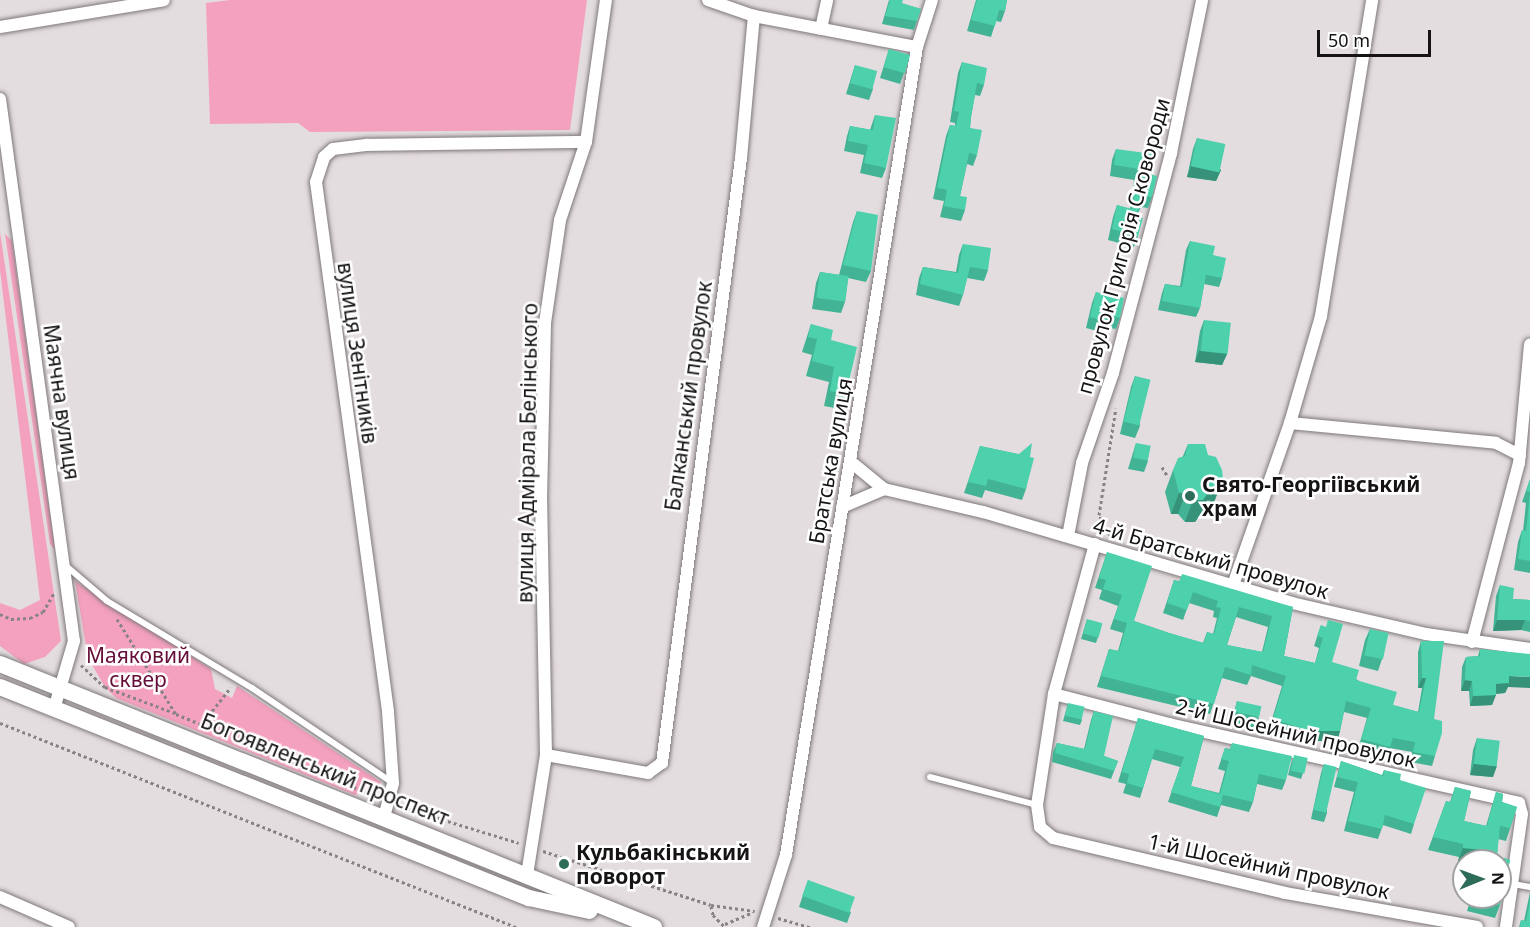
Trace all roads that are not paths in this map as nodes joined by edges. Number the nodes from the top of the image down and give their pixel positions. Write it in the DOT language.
graph roads {
  1 [pos="164,0"];
  2 [pos="606,0"];
  3 [pos="712,0"];
  4 [pos="827,0"];
  5 [pos="932,0"];
  6 [pos="1202,0"];
  7 [pos="1372,0"];
  8 [pos="754,16"];
  9 [pos="0,27"];
  10 [pos="821,28"];
  11 [pos="917,47"];
  12 [pos="0,99"];
  13 [pos="586,142"];
  14 [pos="1530,345"];
  15 [pos="1290,423"];
  16 [pos="1520,455"];
  17 [pos="851,462"];
  18 [pos="884,489"];
  19 [pos="842,507"];
  20 [pos="1068,536"];
  21 [pos="1095,544"];
  22 [pos="65,564"];
  23 [pos="1233,585"];
  24 [pos="1472,642"];
  25 [pos="1530,649"];
  26 [pos="0,664"];
  27 [pos="0,687"];
  28 [pos="62,688"];
  29 [pos="1054,694"];
  30 [pos="54,709"];
  31 [pos="546,755"];
  32 [pos="930,777"];
  33 [pos="393,783"];
  34 [pos="1037,805"];
  35 [pos="386,810"];
  36 [pos="527,875"];
  37 [pos="1512,884"];
  38 [pos="1530,887"];
  39 [pos="0,897"];
  40 [pos="1509,909"];
  41 [pos="761,918"];
  42 [pos="632,920"];
  43 [pos="69,927"];
  44 [pos="654,927"];
  45 [pos="1477,927"];
  46 [pos="1506,927"];
  1 -- 9 [label="street"];
  2 -- 13 [label="street, вулиця Адмірала Белінського"];
  3 -- 8 [label="street"];
  4 -- 10 [label="street"];
  5 -- 11 [label="street, Братська вулиця"];
  6 -- 20 [label="street, провулок Григорія Сковороди"];
  7 -- 15 [label="street"];
  8 -- 10 [label="street"];
  8 -- 31 [label="street, Балканський провулок"];
  10 -- 11 [label="street"];
  11 -- 17 [label="street, Братська вулиця"];
  12 -- 22 [label="street, Маячна вулиця"];
  13 -- 31 [label="street, вулиця Адмірала Белінського"];
  13 -- 33 [label="street, вулиця Зенітників"];
  14 -- 16 [label="street"];
  15 -- 16 [label="street"];
  15 -- 23 [label="street"];
  16 -- 24 [label="street"];
  17 -- 18 [label="street, 4-й Братський провулок"];
  17 -- 19 [label="street, Братська вулиця"];
  18 -- 19 [label="street"];
  18 -- 20 [label="street, 4-й Братський провулок"];
  19 -- 41 [label="street, Братська вулиця"];
  20 -- 21 [label="street, 4-й Братський провулок"];
  21 -- 23 [label="street, 4-й Братський провулок"];
  21 -- 29 [label="street"];
  22 -- 28 [label="street, Маячна вулиця"];
  22 -- 33 [label="lane"];
  23 -- 24 [label="street, 4-й Братський провулок"];
  24 -- 25 [label="street, 4-й Братський провулок"];
  26 -- 28 [label="main road, Богоявленський проспект"];
  27 -- 30 [label="main road, Богоявленський проспект"];
  28 -- 30 [label="street, Маячна вулиця"];
  28 -- 35 [label="main road, Богоявленський проспект"];
  29 -- 34 [label="street"];
  29 -- 37 [label="street, 2-й Шосейний провулок"];
  30 -- 42 [label="main road, Богоявленський проспект"];
  31 -- 36 [label="street, вулиця Адмірала Белінського"];
  32 -- 34 [label="lane"];
  33 -- 35 [label="street, вулиця Зенітників"];
  34 -- 45 [label="street, 1-й Шосейний провулок"];
  35 -- 36 [label="main road, Богоявленський проспект"];
  36 -- 42 [label="main road, Богоявленський проспект"];
  37 -- 38 [label="lane"];
  39 -- 43 [label="street"];
  40 -- 46 [label="street"];
  42 -- 44 [label="main road, Богоявленський проспект"];
}
